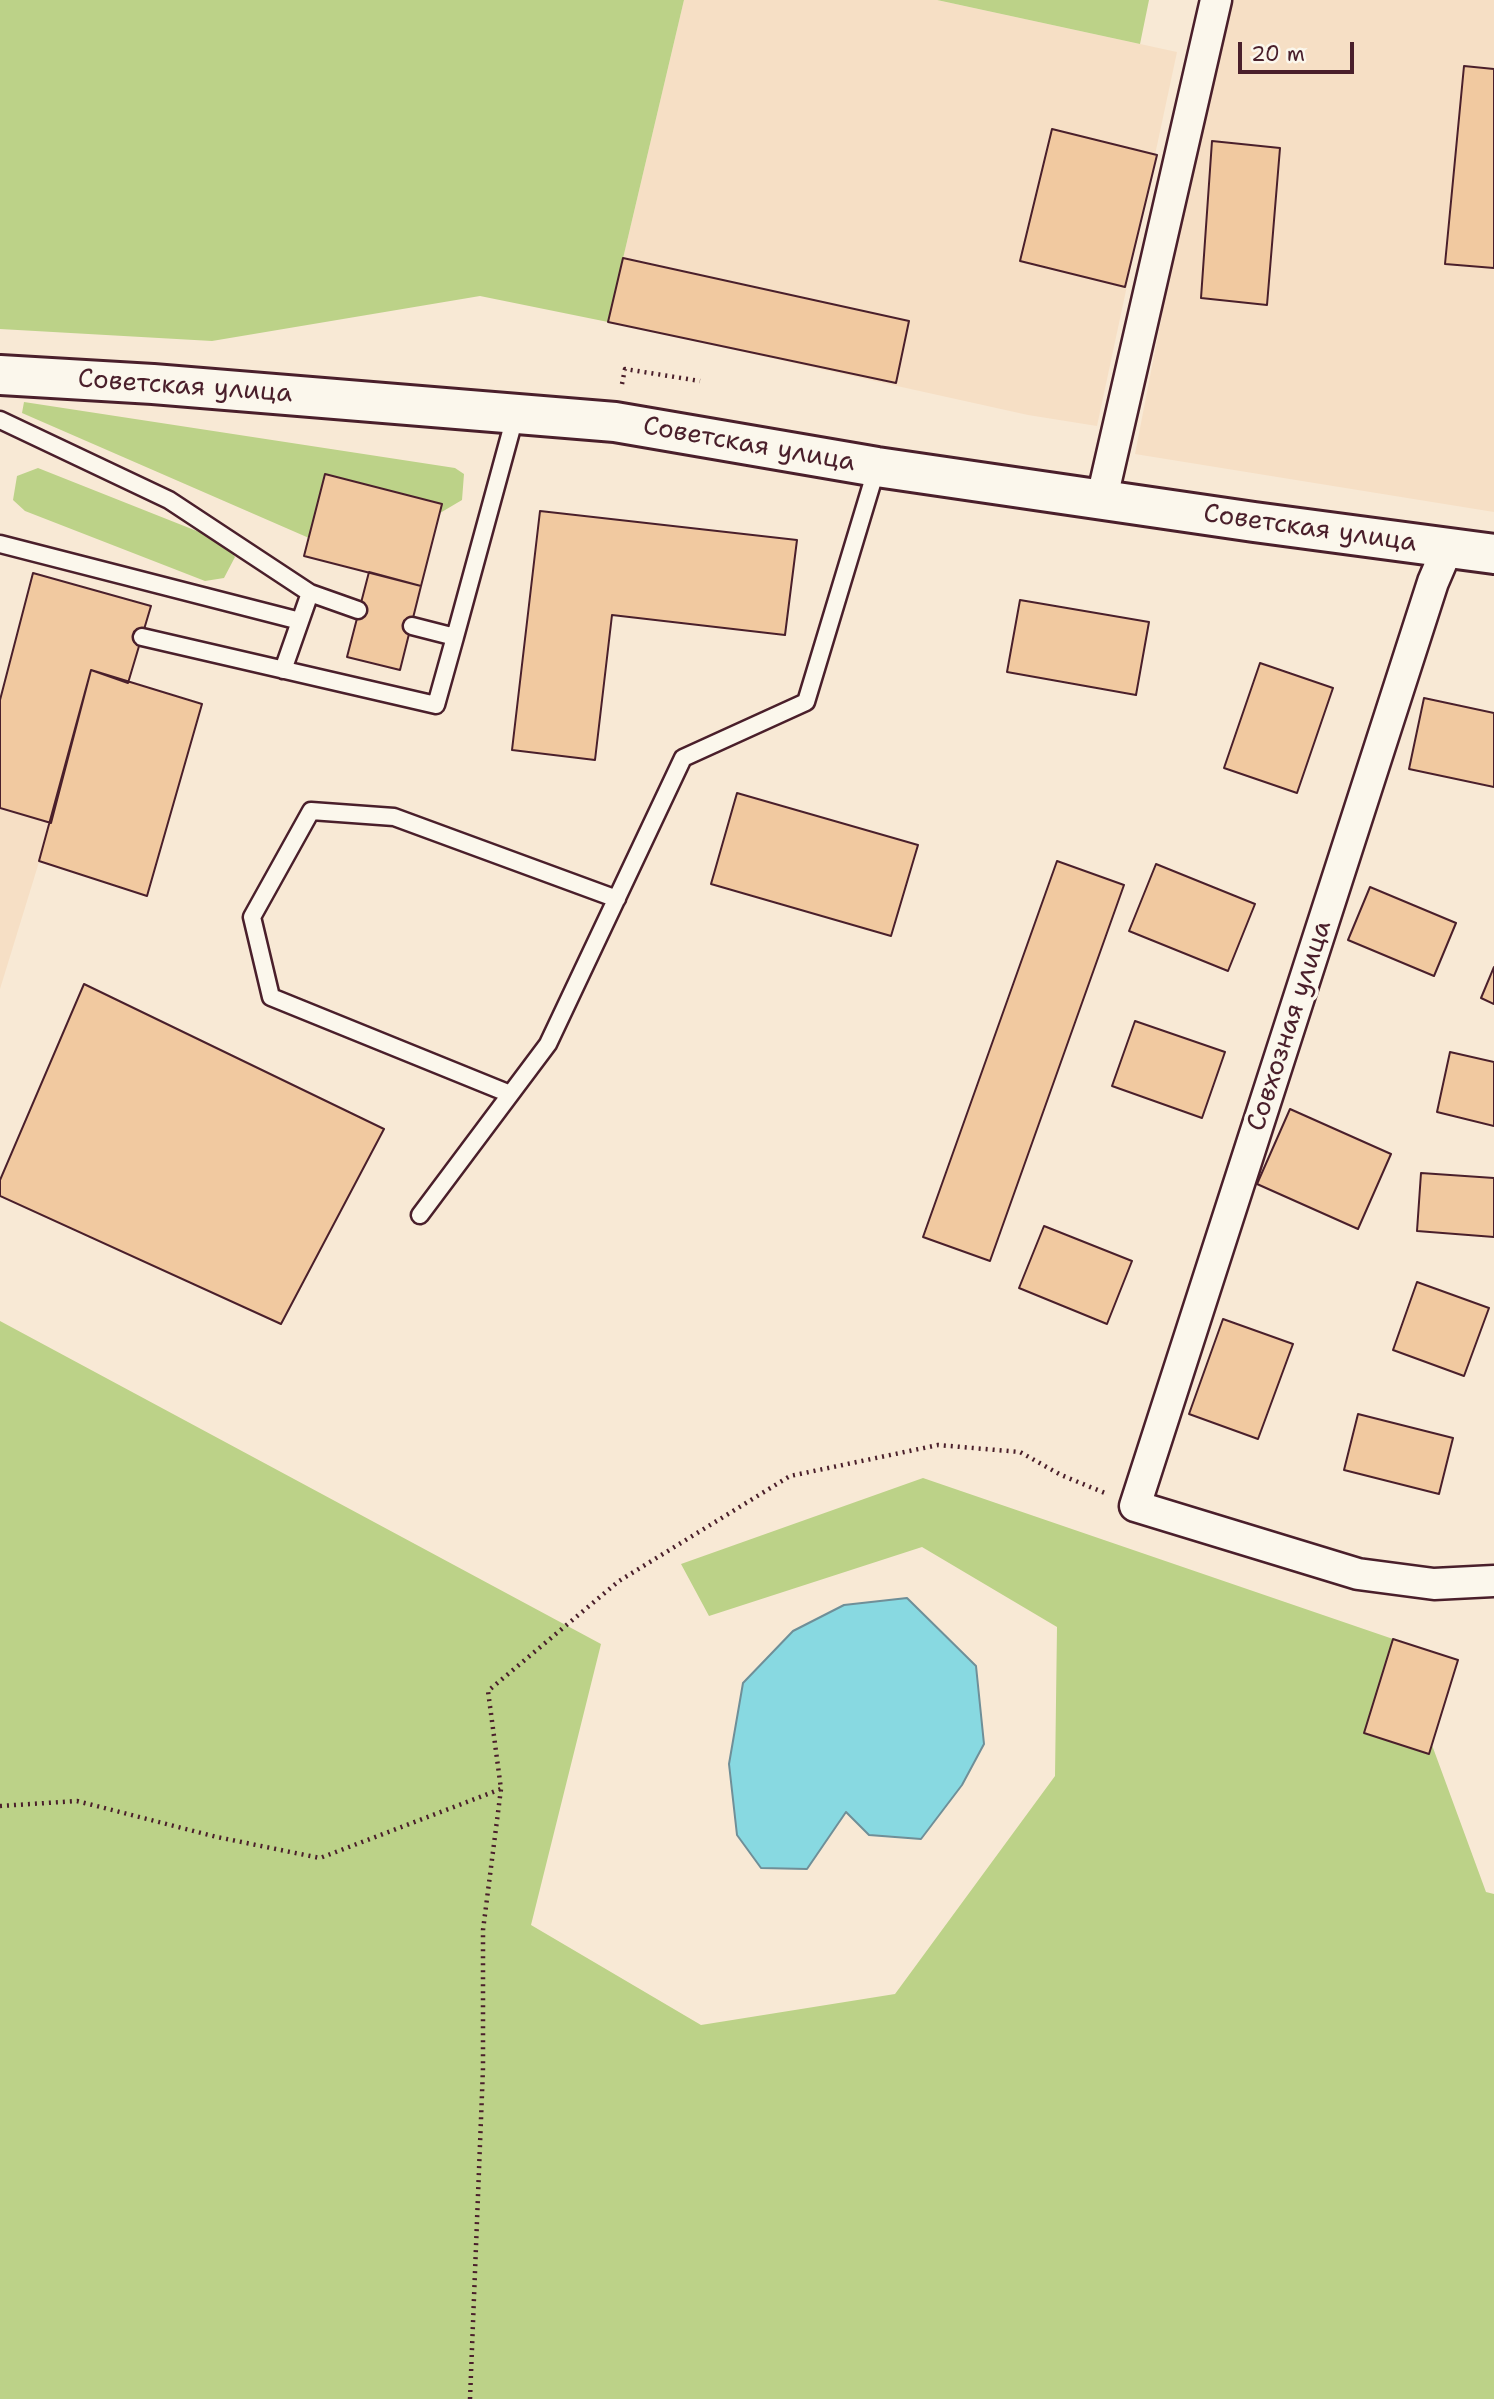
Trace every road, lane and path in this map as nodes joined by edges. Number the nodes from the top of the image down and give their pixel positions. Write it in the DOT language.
graph roads {
  1 [pos="1216,0"];
  2 [pos="0,376"];
  3 [pos="516,413"];
  4 [pos="0,420"];
  5 [pos="877,467"];
  6 [pos="1102,498"];
  7 [pos="0,544"];
  8 [pos="1448,547"];
  9 [pos="1494,554"];
  10 [pos="310,593"];
  11 [pos="358,610"];
  12 [pos="300,621"];
  13 [pos="412,626"];
  14 [pos="142,637"];
  15 [pos="455,638"];
  16 [pos="283,670"];
  17 [pos="617,899"];
  18 [pos="510,1094"];
  19 [pos="420,1215"];
  20 [pos="1135,1506"];
  21 [pos="1494,1581"];
  22 [pos="502,1789"];
  23 [pos="0,1806"];
  24 [pos="470,2399"];
  1 -- 6 [label="street"];
  2 -- 3 [label="main road, Советская улица"];
  3 -- 5 [label="main road, Советская улица"];
  3 -- 15 [label="lane"];
  4 -- 10 [label="lane"];
  5 -- 6 [label="main road, Советская улица"];
  5 -- 17 [label="lane"];
  6 -- 8 [label="main road, Советская улица"];
  7 -- 12 [label="lane"];
  8 -- 9 [label="main road, Советская улица"];
  8 -- 20 [label="street, Совхозная улица"];
  10 -- 11 [label="lane"];
  10 -- 12 [label="lane"];
  12 -- 16 [label="lane"];
  13 -- 15 [label="lane"];
  14 -- 16 [label="lane"];
  15 -- 16 [label="lane"];
  17 -- 18 [label="lane"];
  17 -- 18 [label="lane"];
  18 -- 19 [label="lane"];
  20 -- 21 [label="street"];
  20 -- 22 [label="path"];
  22 -- 23 [label="path"];
  22 -- 24 [label="path"];
}
